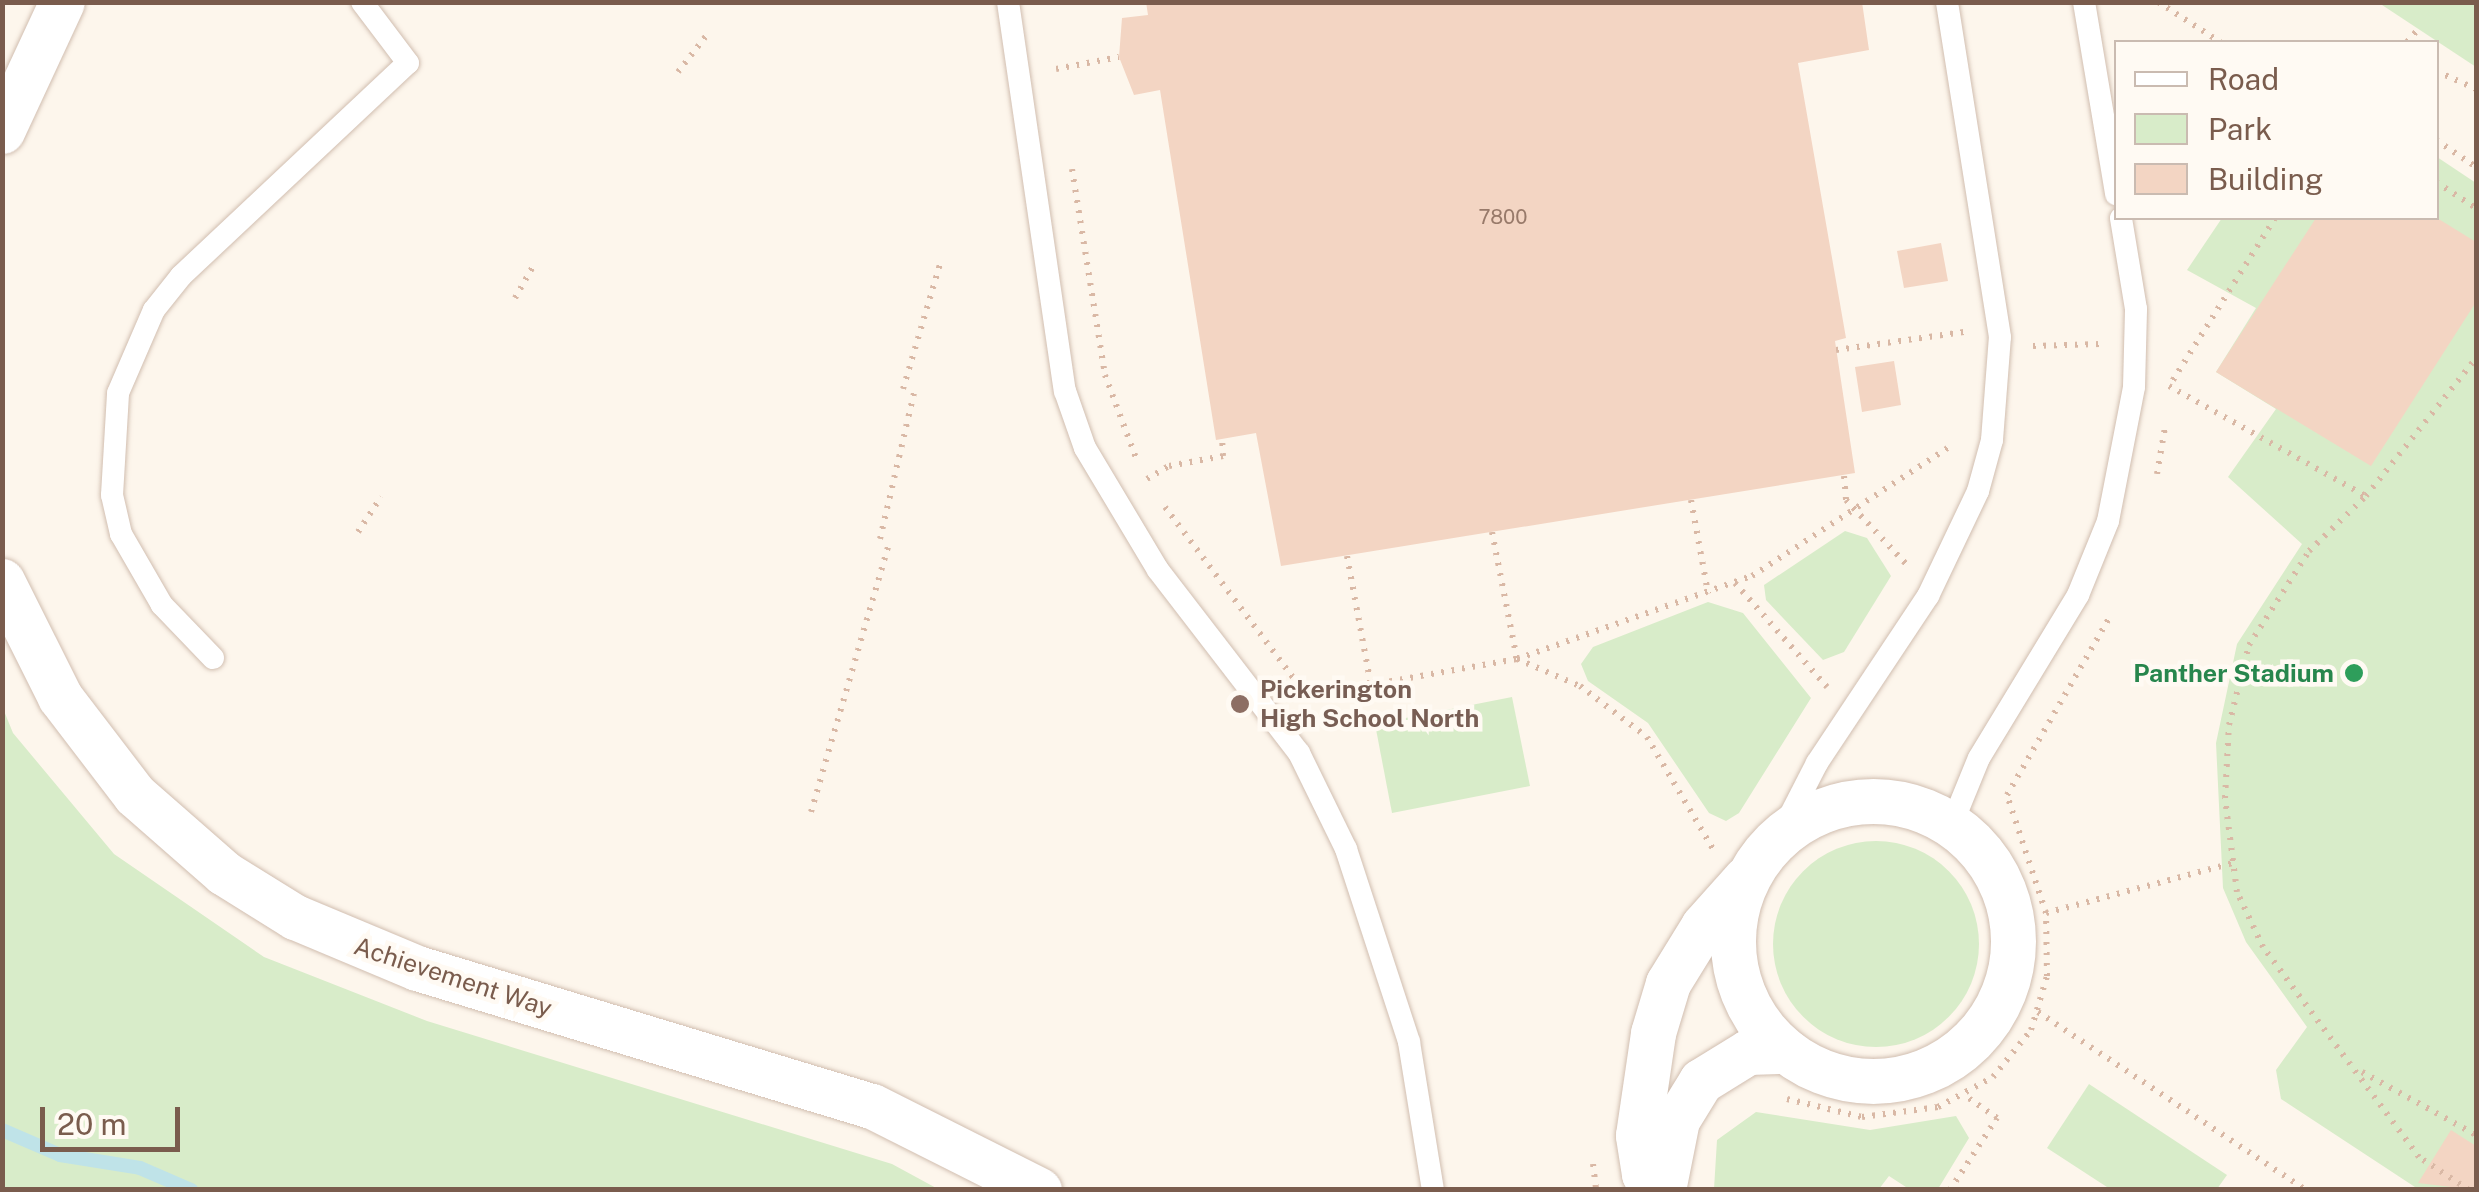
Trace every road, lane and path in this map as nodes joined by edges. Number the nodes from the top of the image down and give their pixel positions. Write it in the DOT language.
graph roads {
  1 [pos="62,2"];
  2 [pos="362,2"];
  3 [pos="1008,2"];
  4 [pos="2084,2"];
  5 [pos="2158,2"];
  6 [pos="1952,3"];
  7 [pos="2419,28"];
  8 [pos="706,36"];
  9 [pos="2217,40"];
  10 [pos="2409,40"];
  11 [pos="1053,52"];
  12 [pos="1119,57"];
  13 [pos="1056,69"];
  14 [pos="678,72"];
  15 [pos="2439,72"];
  16 [pos="1059,88"];
  17 [pos="2476,89"];
  18 [pos="2,130"];
  19 [pos="2439,142"];
  20 [pos="1071,164"];
  21 [pos="2476,168"];
  22 [pos="2114,182"];
  23 [pos="2439,184"];
  24 [pos="2476,208"];
  25 [pos="2120,220"];
  26 [pos="2274,220"];
  27 [pos="942,261"];
  28 [pos="535,263"];
  29 [pos="514,298"];
  30 [pos="1968,312"];
  31 [pos="1969,331"];
  32 [pos="2000,337"];
  33 [pos="1970,345"];
  34 [pos="2135,346"];
  35 [pos="1836,350"];
  36 [pos="2169,356"];
  37 [pos="2476,358"];
  38 [pos="2169,386"];
  39 [pos="903,389"];
  40 [pos="914,393"];
  41 [pos="2168,398"];
  42 [pos="2167,415"];
  43 [pos="1222,440"];
  44 [pos="1954,466"];
  45 [pos="1844,476"];
  46 [pos="1147,479"];
  47 [pos="2154,483"];
  48 [pos="2366,496"];
  49 [pos="380,497"];
  50 [pos="1691,500"];
  51 [pos="1855,510"];
  52 [pos="358,532"];
  53 [pos="1492,532"];
  54 [pos="880,539"];
  55 [pos="889,542"];
  56 [pos="1347,556"];
  57 [pos="1916,558"];
  58 [pos="1910,568"];
  59 [pos="2,581"];
  60 [pos="1735,583"];
  61 [pos="1900,583"];
  62 [pos="1708,593"];
  63 [pos="2114,609"];
  64 [pos="213,658"];
  65 [pos="1517,659"];
  66 [pos="1840,675"];
  67 [pos="1370,684"];
  68 [pos="1830,691"];
  69 [pos="1820,706"];
  70 [pos="811,812"];
  71 [pos="1952,824"];
  72 [pos="1778,837"];
  73 [pos="1739,859"];
  74 [pos="2232,863"];
  75 [pos="2046,913"];
  76 [pos="2038,1012"];
  77 [pos="1786,1050"];
  78 [pos="2361,1072"];
  79 [pos="1965,1096"];
  80 [pos="1771,1098"];
  81 [pos="2476,1135"];
  82 [pos="2288,1178"];
  83 [pos="1039,1190"];
  84 [pos="1433,1190"];
  85 [pos="1661,1190"];
  86 [pos="1950,1190"];
  87 [pos="2280,1190"];
  88 [pos="2306,1190"];
  89 [pos="2469,1190"];
  1 -- 18 [label="street"];
  2 -- 64 [label="lane"];
  3 -- 84 [label="lane"];
  4 -- 22 [label="lane"];
  5 -- 9 [label="path"];
  6 -- 32 [label="lane"];
  7 -- 10 [label="path"];
  8 -- 14 [label="path"];
  11 -- 13 [label="path"];
  12 -- 13 [label="path"];
  13 -- 16 [label="path"];
  15 -- 17 [label="path"];
  19 -- 21 [label="path"];
  20 -- 46 [label="path"];
  23 -- 24 [label="path"];
  25 -- 34 [label="lane"];
  26 -- 38 [label="path"];
  27 -- 39 [label="path"];
  28 -- 29 [label="path"];
  30 -- 31 [label="path"];
  31 -- 32 [label="path"];
  31 -- 33 [label="path"];
  31 -- 35 [label="path"];
  32 -- 34 [label="path"];
  32 -- 72 [label="lane"];
  34 -- 71 [label="lane"];
  36 -- 38 [label="path"];
  37 -- 48 [label="path"];
  38 -- 41 [label="path"];
  38 -- 48 [label="path"];
  40 -- 54 [label="path"];
  42 -- 47 [label="path"];
  43 -- 46 [label="path"];
  44 -- 51 [label="path"];
  45 -- 51 [label="path"];
  46 -- 67 [label="path"];
  48 -- 74 [label="path"];
  49 -- 52 [label="path"];
  50 -- 62 [label="path"];
  51 -- 58 [label="path"];
  51 -- 60 [label="path"];
  53 -- 65 [label="path"];
  55 -- 70 [label="path"];
  56 -- 67 [label="path"];
  57 -- 58 [label="path"];
  58 -- 61 [label="path"];
  59 -- 83 [label="street, Achievement Way"];
  60 -- 62 [label="path"];
  60 -- 68 [label="path"];
  62 -- 65 [label="path"];
  63 -- 75 [label="path"];
  65 -- 67 [label="path"];
  65 -- 73 [label="path"];
  66 -- 68 [label="path"];
  68 -- 69 [label="path"];
  71 -- 72 [label="street"];
  71 -- 77 [label="street"];
  72 -- 73 [label="street"];
  73 -- 77 [label="street"];
  73 -- 85 [label="street"];
  74 -- 75 [label="path"];
  74 -- 78 [label="path"];
  75 -- 76 [label="path"];
  76 -- 79 [label="path"];
  76 -- 82 [label="path"];
  77 -- 85 [label="street"];
  78 -- 81 [label="path"];
  78 -- 89 [label="path"];
  79 -- 80 [label="path"];
  79 -- 86 [label="path"];
  82 -- 87 [label="path"];
  82 -- 88 [label="path"];
}
